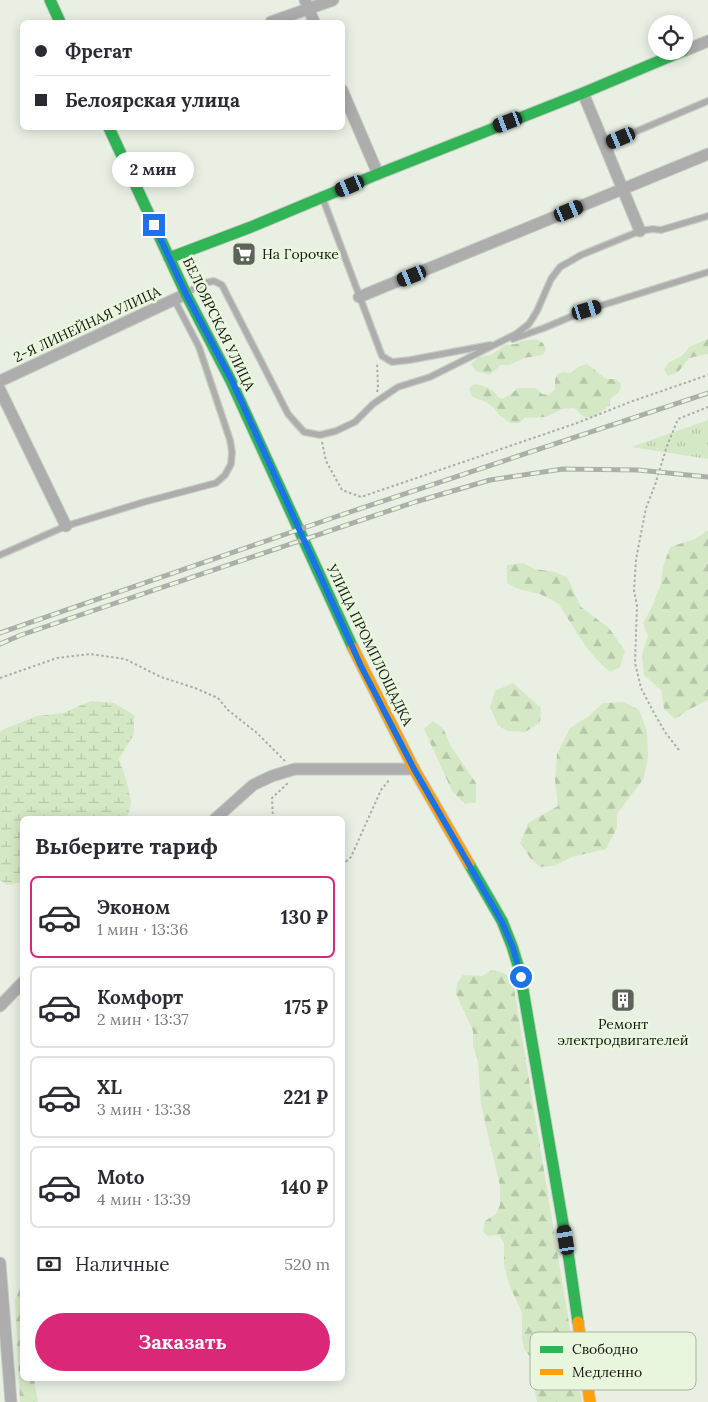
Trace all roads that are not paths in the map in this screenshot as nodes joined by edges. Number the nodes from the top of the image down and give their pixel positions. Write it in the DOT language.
graph roads {
  1 [pos="50,0"];
  2 [pos="333,0"];
  3 [pos="307,4"];
  4 [pos="59,20"];
  5 [pos="275,20"];
  6 [pos="313,20"];
  7 [pos="708,41"];
  8 [pos="693,47"];
  9 [pos="662,60"];
  10 [pos="583,93"];
  11 [pos="345,97"];
  12 [pos="708,101"];
  13 [pos="110,130"];
  14 [pos="604,145"];
  15 [pos="708,154"];
  16 [pos="378,174"];
  17 [pos="622,189"];
  18 [pos="322,198"];
  19 [pos="708,216"];
  20 [pos="640,231"];
  21 [pos="169,258"];
  22 [pos="708,272"];
  23 [pos="186,294"];
  24 [pos="359,298"];
  25 [pos="174,299"];
  26 [pos="498,344"];
  27 [pos="0,381"];
  28 [pos="0,390"];
  29 [pos="66,526"];
  30 [pos="300,534"];
  31 [pos="0,555"];
  32 [pos="414,769"];
  33 [pos="218,816"];
  34 [pos="20,985"];
  35 [pos="0,1006"];
  36 [pos="0,1263"];
  37 [pos="579,1332"];
  38 [pos="11,1402"];
  1 -- 4 [label="street"];
  2 -- 3 [label="street"];
  3 -- 5 [label="street"];
  3 -- 6 [label="street"];
  7 -- 8 [label="street"];
  9 -- 10 [label="street"];
  10 -- 14 [label="street"];
  10 -- 16 [label="street"];
  11 -- 16 [label="street"];
  12 -- 14 [label="lane"];
  13 -- 21 [label="street, БЕЛОЯРСКАЯ УЛИЦА"];
  14 -- 17 [label="street"];
  15 -- 17 [label="street"];
  16 -- 18 [label="street"];
  17 -- 20 [label="street"];
  17 -- 24 [label="street"];
  18 -- 21 [label="street"];
  18 -- 24 [label="lane"];
  19 -- 20 [label="lane"];
  20 -- 26 [label="lane"];
  21 -- 23 [label="street, БЕЛОЯРСКАЯ УЛИЦА"];
  22 -- 26 [label="lane"];
  23 -- 25 [label="street, 2-Я ЛИНЕЙНАЯ УЛИЦА"];
  23 -- 26 [label="lane"];
  23 -- 30 [label="street, БЕЛОЯРСКАЯ УЛИЦА"];
  24 -- 26 [label="lane"];
  25 -- 27 [label="street, 2-Я ЛИНЕЙНАЯ УЛИЦА"];
  25 -- 29 [label="lane"];
  28 -- 29 [label="street"];
  29 -- 31 [label="lane"];
  30 -- 32 [label="street, УЛИЦА ПРОМПЛОЩАДКА"];
  32 -- 33 [label="street"];
  32 -- 37 [label="street, УЛИЦА ПРОМПЛОЩАДКА"];
  34 -- 35 [label="street"];
  36 -- 38 [label="street"];
}
